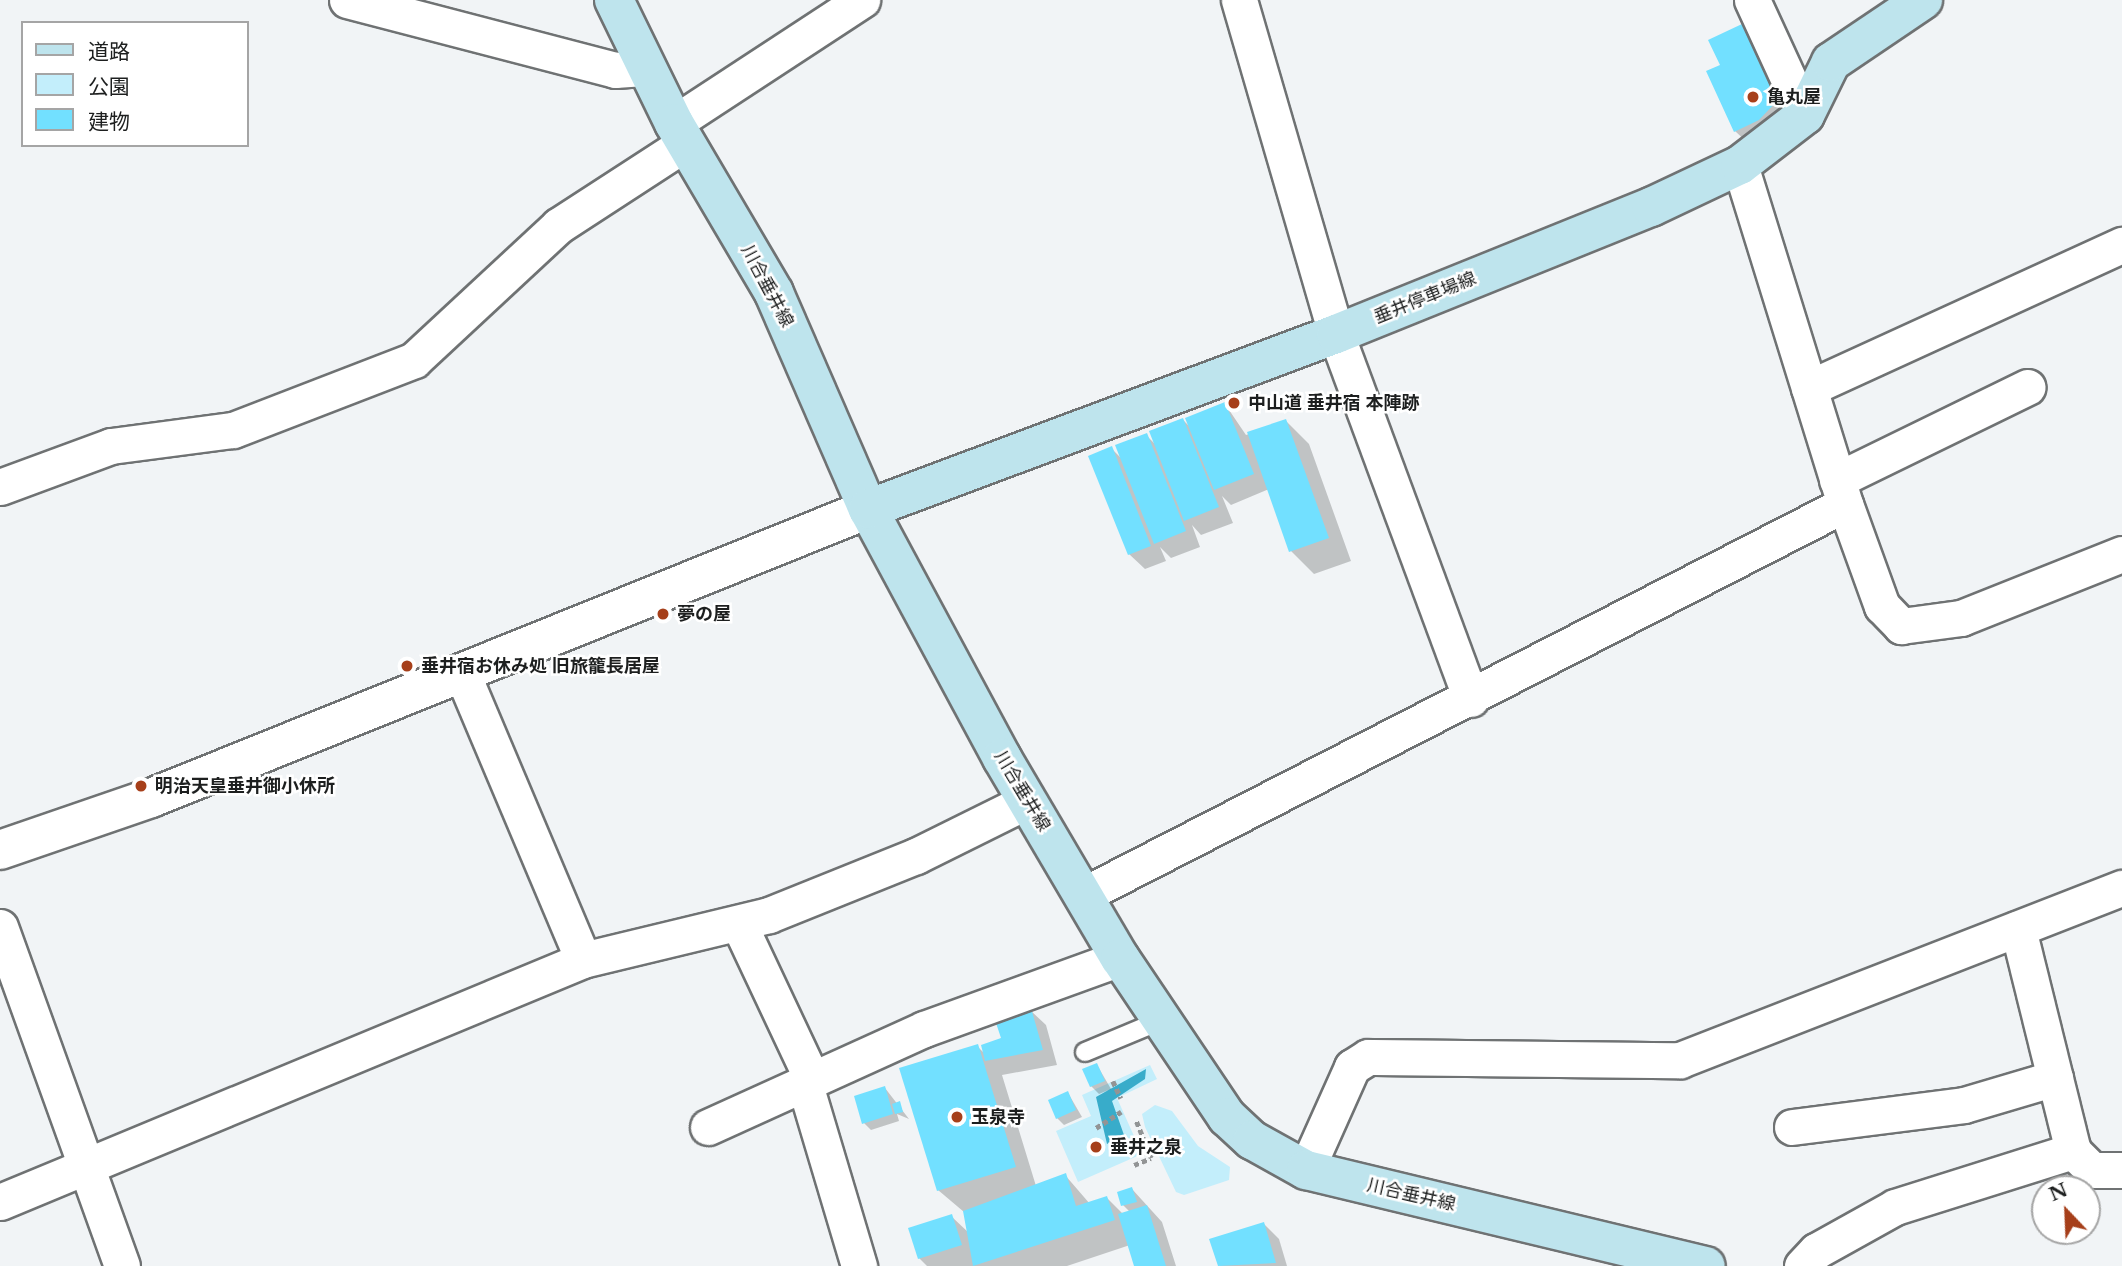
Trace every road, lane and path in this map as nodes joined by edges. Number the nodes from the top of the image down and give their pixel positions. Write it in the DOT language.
graph roads {
  1 [pos="347,0"];
  2 [pos="614,0"];
  3 [pos="862,0"];
  4 [pos="1239,0"];
  5 [pos="1752,0"];
  6 [pos="1923,0"];
  7 [pos="644,68"];
  8 [pos="1805,115"];
  9 [pos="680,133"];
  10 [pos="1740,164"];
  11 [pos="2122,245"];
  12 [pos="1335,334"];
  13 [pos="2028,387"];
  14 [pos="1809,388"];
  15 [pos="0,487"];
  16 [pos="1841,492"];
  17 [pos="868,509"];
  18 [pos="2120,560"];
  19 [pos="462,673"];
  20 [pos="1471,699"];
  21 [pos="1027,801"];
  22 [pos="0,850"];
  23 [pos="2122,888"];
  24 [pos="1085,894"];
  25 [pos="739,924"];
  26 [pos="0,927"];
  27 [pos="2018,929"];
  28 [pos="1121,958"];
  29 [pos="583,960"];
  30 [pos="1162,1020"];
  31 [pos="1085,1052"];
  32 [pos="812,1079"];
  33 [pos="2055,1079"];
  34 [pos="1113,1081"];
  35 [pos="1121,1098"];
  36 [pos="1121,1112"];
  37 [pos="1136,1121"];
  38 [pos="708,1127"];
  39 [pos="1793,1127"];
  40 [pos="1096,1128"];
  41 [pos="2073,1151"];
  42 [pos="1134,1165"];
  43 [pos="85,1170"];
  44 [pos="1306,1170"];
  45 [pos="2122,1170"];
  46 [pos="0,1202"];
  47 [pos="122,1266"];
  48 [pos="859,1266"];
  49 [pos="1706,1266"];
  50 [pos="1802,1266"];
  1 -- 7 [label="street"];
  2 -- 7 [label="main road, 川合垂井線"];
  3 -- 9 [label="street"];
  4 -- 12 [label="street"];
  5 -- 8 [label="street"];
  6 -- 8 [label="main road, 垂井停車場線"];
  7 -- 9 [label="main road, 川合垂井線"];
  8 -- 10 [label="main road, 垂井停車場線"];
  9 -- 15 [label="street"];
  9 -- 17 [label="main road, 川合垂井線"];
  10 -- 12 [label="main road, 垂井停車場線"];
  10 -- 14 [label="street"];
  11 -- 14 [label="street"];
  12 -- 17 [label="main road, 垂井停車場線"];
  12 -- 20 [label="street"];
  13 -- 16 [label="street"];
  14 -- 16 [label="street"];
  16 -- 18 [label="street"];
  16 -- 20 [label="street"];
  17 -- 19 [label="street"];
  17 -- 21 [label="main road, 川合垂井線"];
  19 -- 22 [label="street"];
  19 -- 29 [label="street"];
  20 -- 24 [label="street"];
  21 -- 24 [label="main road, 川合垂井線"];
  21 -- 25 [label="street"];
  23 -- 27 [label="street"];
  24 -- 28 [label="main road, 川合垂井線"];
  25 -- 29 [label="street"];
  25 -- 32 [label="street"];
  26 -- 43 [label="street"];
  27 -- 33 [label="street"];
  27 -- 44 [label="street"];
  28 -- 30 [label="main road, 川合垂井線"];
  28 -- 32 [label="street"];
  29 -- 43 [label="street"];
  30 -- 31 [label="lane"];
  30 -- 44 [label="main road, 川合垂井線"];
  32 -- 38 [label="street"];
  32 -- 48 [label="street"];
  33 -- 39 [label="street"];
  33 -- 41 [label="street"];
  34 -- 35 [label="path"];
  36 -- 40 [label="path"];
  37 -- 42 [label="path"];
  41 -- 45 [label="street"];
  41 -- 50 [label="street"];
  43 -- 46 [label="street"];
  43 -- 47 [label="street"];
  44 -- 49 [label="main road, 川合垂井線"];
}
